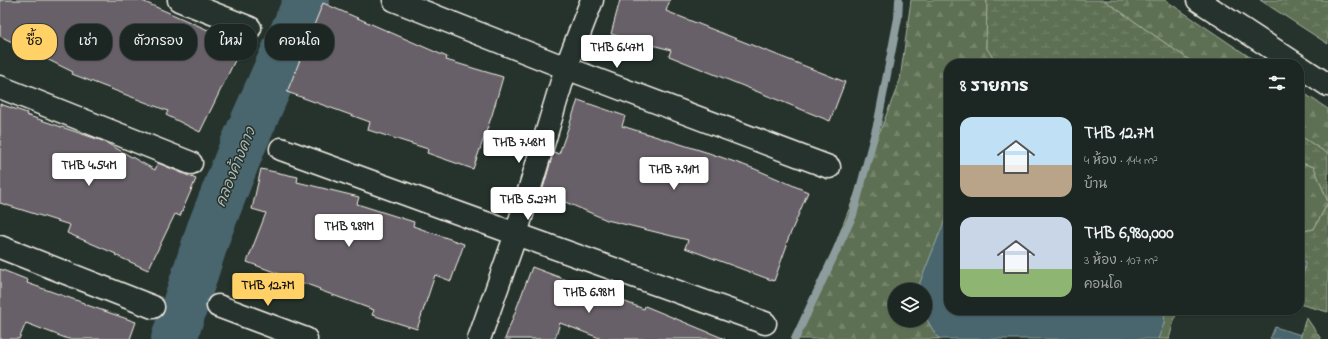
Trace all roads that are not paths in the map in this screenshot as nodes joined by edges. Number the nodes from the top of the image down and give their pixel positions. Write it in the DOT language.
graph roads {
  1 [pos="179,0"];
  2 [pos="394,0"];
  3 [pos="592,0"];
  4 [pos="1198,0"];
  5 [pos="240,24"];
  6 [pos="1288,59"];
  7 [pos="566,68"];
  8 [pos="1304,69"];
  9 [pos="1328,85"];
  10 [pos="0,87"];
  11 [pos="281,148"];
  12 [pos="191,163"];
  13 [pos="829,167"];
  14 [pos="516,234"];
  15 [pos="0,247"];
  16 [pos="218,306"];
  17 [pos="154,307"];
  18 [pos="765,323"];
  19 [pos="306,339"];
  20 [pos="479,339"];
  1 -- 5 [label="street"];
  2 -- 7 [label="street"];
  3 -- 7 [label="street"];
  4 -- 6 [label="street"];
  7 -- 13 [label="street"];
  7 -- 14 [label="street"];
  8 -- 9 [label="street"];
  10 -- 12 [label="street"];
  11 -- 14 [label="street"];
  14 -- 18 [label="street"];
  14 -- 20 [label="street"];
  15 -- 17 [label="street"];
  16 -- 19 [label="street"];
}
